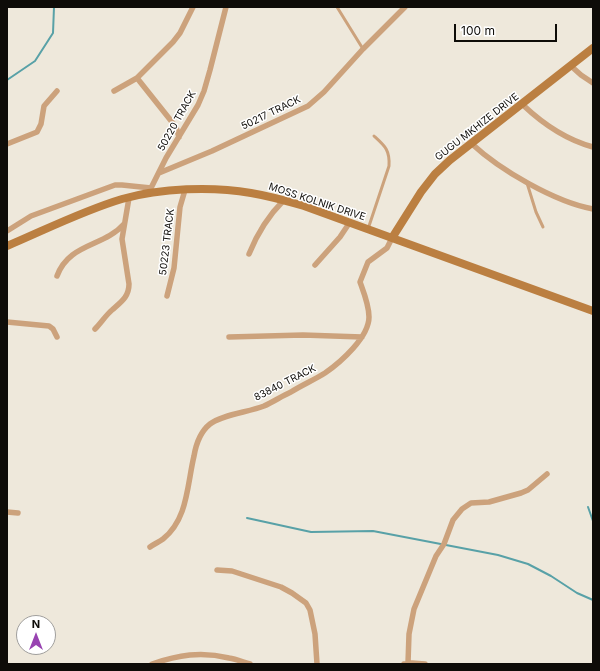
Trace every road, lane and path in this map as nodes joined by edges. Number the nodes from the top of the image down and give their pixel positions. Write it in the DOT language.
graph roads {
  1 [pos="193,7"];
  2 [pos="226,7"];
  3 [pos="337,7"];
  4 [pos="405,7"];
  5 [pos="593,48"];
  6 [pos="363,49"];
  7 [pos="571,66"];
  8 [pos="137,78"];
  9 [pos="593,83"];
  10 [pos="57,91"];
  11 [pos="114,91"];
  12 [pos="522,105"];
  13 [pos="374,136"];
  14 [pos="179,137"];
  15 [pos="7,144"];
  16 [pos="472,144"];
  17 [pos="593,147"];
  18 [pos="159,174"];
  19 [pos="526,181"];
  20 [pos="185,190"];
  21 [pos="150,191"];
  22 [pos="129,198"];
  23 [pos="284,200"];
  24 [pos="593,209"];
  25 [pos="350,222"];
  26 [pos="124,223"];
  27 [pos="543,227"];
  28 [pos="368,229"];
  29 [pos="7,231"];
  30 [pos="392,238"];
  31 [pos="7,246"];
  32 [pos="249,254"];
  33 [pos="315,265"];
  34 [pos="57,276"];
  35 [pos="167,296"];
  36 [pos="593,310"];
  37 [pos="7,322"];
  38 [pos="95,329"];
  39 [pos="57,337"];
  40 [pos="229,337"];
  41 [pos="362,337"];
  42 [pos="548,474"];
  43 [pos="7,512"];
  44 [pos="18,513"];
  45 [pos="150,547"];
  46 [pos="217,570"];
  47 [pos="152,664"];
  48 [pos="250,664"];
  49 [pos="317,664"];
  50 [pos="406,664"];
  51 [pos="425,664"];
  1 -- 8 [label="street"];
  2 -- 14 [label="street, 50220 TRACK"];
  3 -- 6 [label="lane"];
  4 -- 6 [label="street, 50217 TRACK"];
  5 -- 7 [label="main road, GUGU MKHIZE DRIVE"];
  6 -- 18 [label="street, 50217 TRACK"];
  7 -- 9 [label="street"];
  7 -- 12 [label="main road, GUGU MKHIZE DRIVE"];
  8 -- 11 [label="street"];
  8 -- 14 [label="street"];
  10 -- 15 [label="street"];
  12 -- 16 [label="main road, GUGU MKHIZE DRIVE"];
  12 -- 17 [label="street"];
  13 -- 28 [label="lane"];
  14 -- 18 [label="street, 50220 TRACK"];
  16 -- 19 [label="street"];
  16 -- 30 [label="main road, GUGU MKHIZE DRIVE"];
  18 -- 21 [label="street, 50220 TRACK"];
  19 -- 24 [label="street"];
  19 -- 27 [label="lane"];
  20 -- 21 [label="main road, MOSS KOLNIK DRIVE"];
  20 -- 23 [label="main road, MOSS KOLNIK DRIVE"];
  20 -- 35 [label="street, 50223 TRACK"];
  21 -- 22 [label="main road, MOSS KOLNIK DRIVE"];
  21 -- 29 [label="street"];
  22 -- 26 [label="street"];
  22 -- 31 [label="main road, MOSS KOLNIK DRIVE"];
  23 -- 25 [label="main road, MOSS KOLNIK DRIVE"];
  23 -- 32 [label="street"];
  25 -- 28 [label="main road, MOSS KOLNIK DRIVE"];
  25 -- 33 [label="street"];
  26 -- 34 [label="street"];
  26 -- 38 [label="street"];
  28 -- 30 [label="main road, MOSS KOLNIK DRIVE"];
  30 -- 36 [label="main road, MOSS KOLNIK DRIVE"];
  30 -- 41 [label="street, 83840 TRACK"];
  37 -- 39 [label="street"];
  40 -- 41 [label="street"];
  41 -- 45 [label="street, 83840 TRACK"];
  42 -- 50 [label="street"];
  43 -- 44 [label="street"];
  46 -- 49 [label="street"];
  47 -- 48 [label="street"];
  50 -- 51 [label="street"];
}
